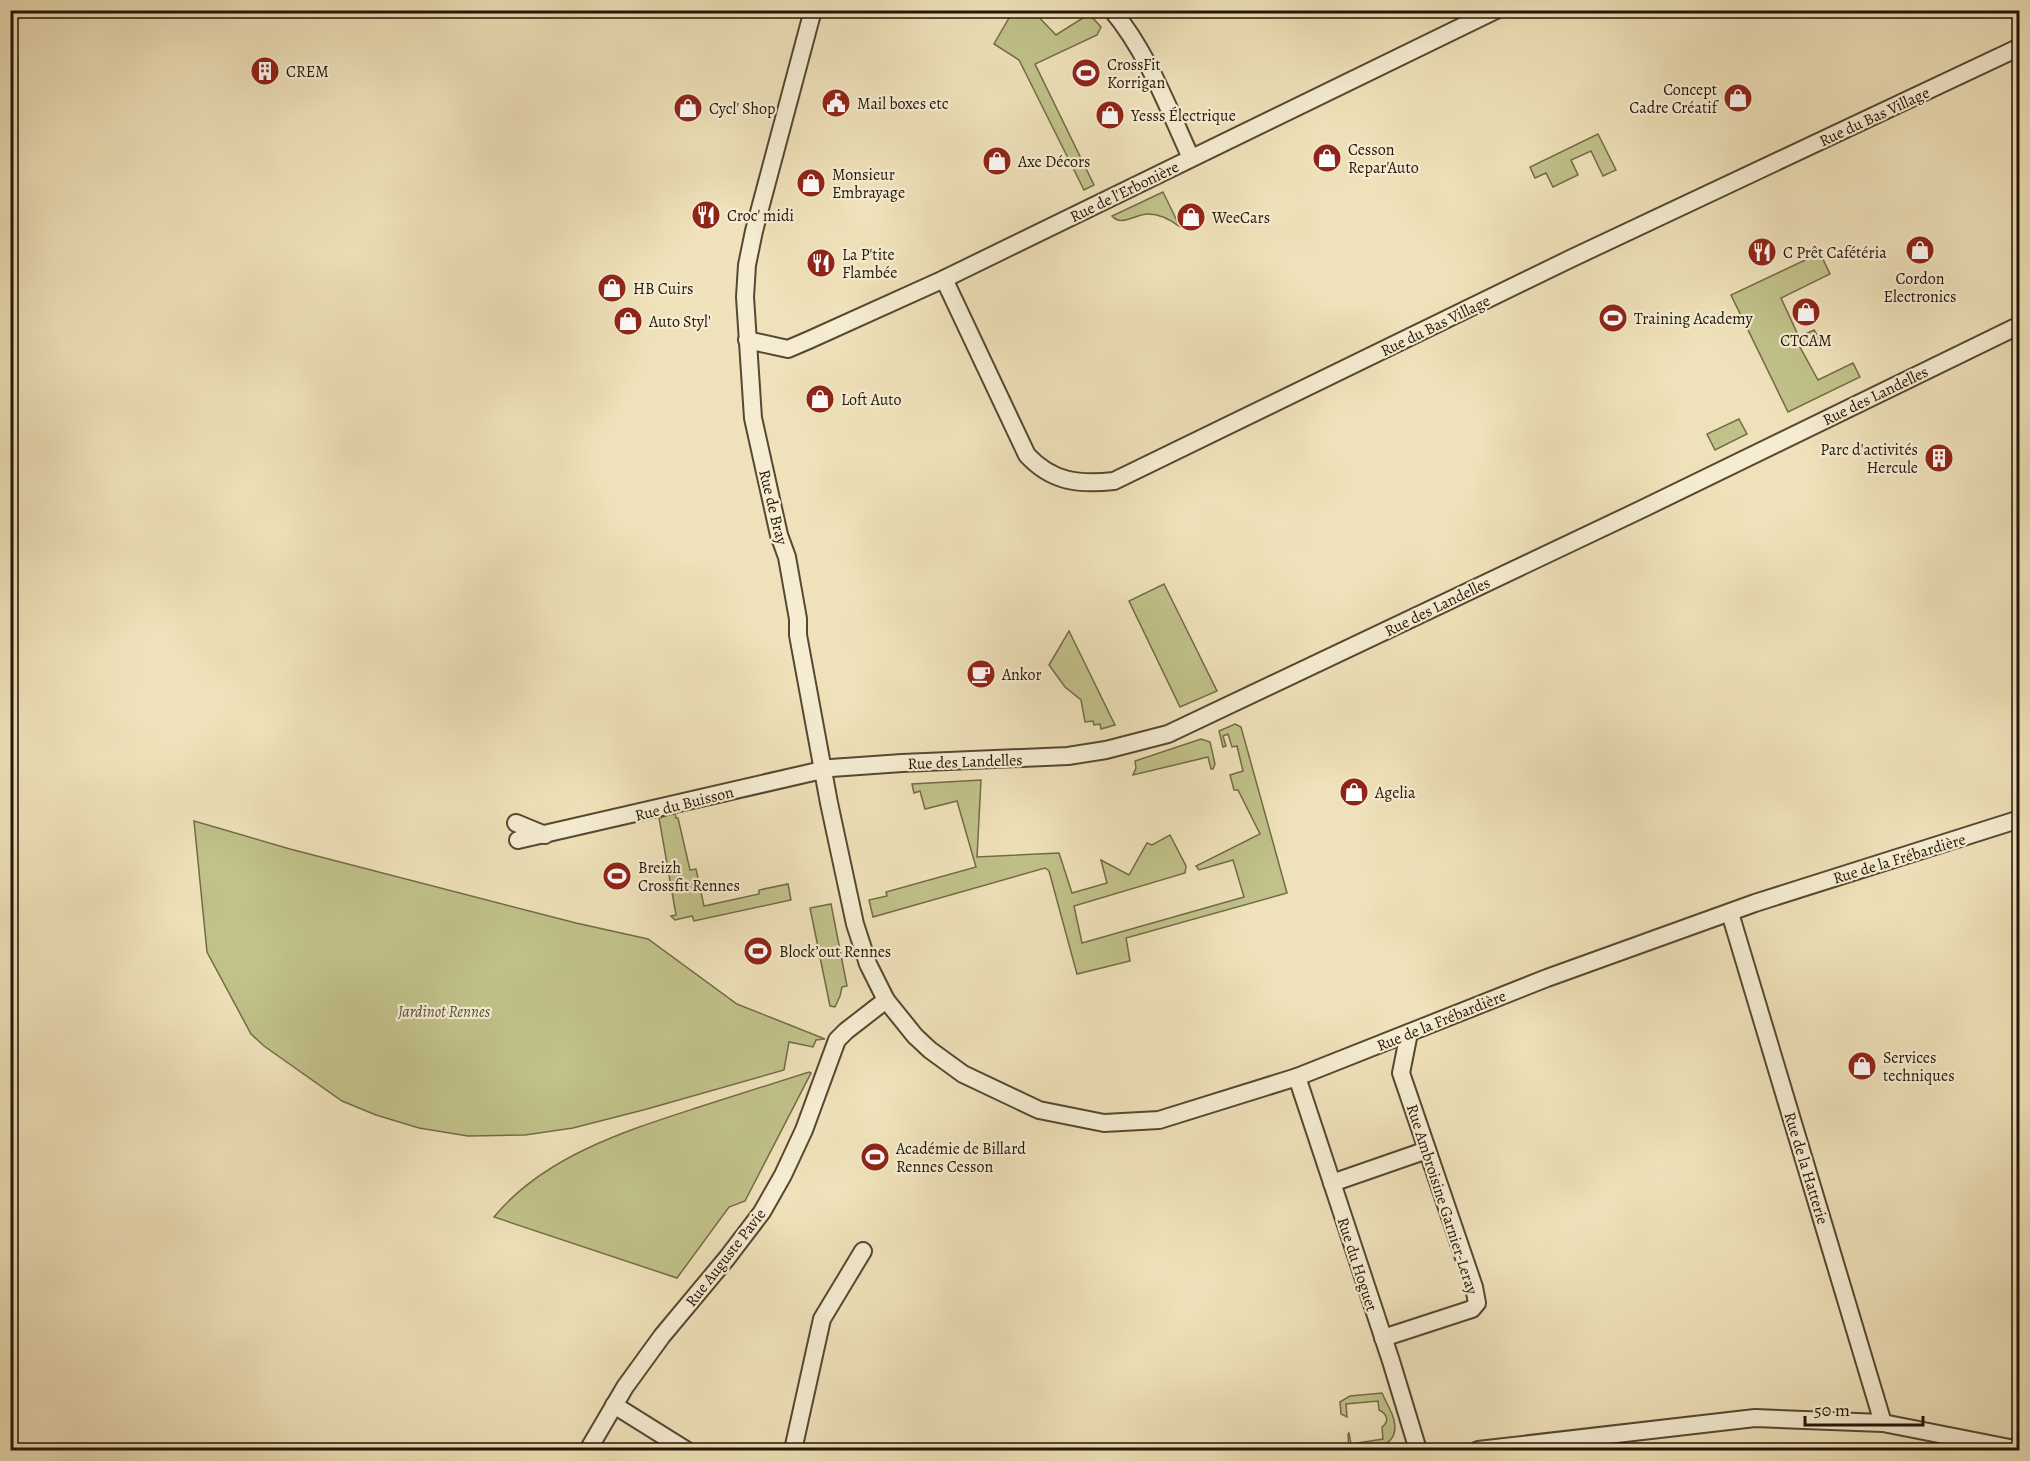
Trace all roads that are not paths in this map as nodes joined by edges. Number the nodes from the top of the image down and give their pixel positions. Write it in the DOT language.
graph roads {
  1 [pos="813,10"];
  2 [pos="1112,10"];
  3 [pos="1496,10"];
  4 [pos="2019,47"];
  5 [pos="1191,158"];
  6 [pos="944,279"];
  7 [pos="2019,325"];
  8 [pos="747,340"];
  9 [pos="822,770"];
  10 [pos="2019,819"];
  11 [pos="517,832"];
  12 [pos="1730,913"];
  13 [pos="886,1000"];
  14 [pos="1409,1033"];
  15 [pos="1297,1077"];
  16 [pos="1427,1150"];
  17 [pos="1332,1183"];
  18 [pos="863,1251"];
  19 [pos="1383,1338"];
  20 [pos="614,1405"];
  21 [pos="1883,1423"];
  22 [pos="1629,1442"];
  23 [pos="588,1450"];
  24 [pos="686,1450"];
  25 [pos="793,1450"];
  26 [pos="1418,1450"];
  27 [pos="1478,1450"];
  28 [pos="2019,1450"];
  1 -- 8 [label="street, Rue de Bray"];
  2 -- 5 [label="street"];
  3 -- 5 [label="street, Rue de l'Erbonière"];
  4 -- 6 [label="street, Rue du Bas Village"];
  5 -- 6 [label="street, Rue de l'Erbonière"];
  6 -- 8 [label="street, Rue de l'Erbonière"];
  7 -- 9 [label="street, Rue des Landelles"];
  8 -- 9 [label="street, Rue de Bray"];
  9 -- 11 [label="street, Rue du Buisson"];
  9 -- 13 [label="street, Rue de Bray"];
  10 -- 12 [label="street, Rue de la Frébardière"];
  12 -- 14 [label="street, Rue de la Frébardière"];
  12 -- 21 [label="street, Rue de la Hatterie"];
  13 -- 15 [label="street, Rue de la Frébardière"];
  13 -- 20 [label="street, Rue Auguste Pavie"];
  14 -- 15 [label="street, Rue de la Frébardière"];
  14 -- 16 [label="street, Rue Ambroisine Garnier-Leray"];
  15 -- 17 [label="street, Rue du Hoguet"];
  16 -- 17 [label="street"];
  16 -- 19 [label="street, Rue Ambroisine Garnier-Leray"];
  17 -- 19 [label="street, Rue du Hoguet"];
  18 -- 25 [label="street"];
  19 -- 26 [label="street, Rue du Hoguet"];
  20 -- 23 [label="street, Rue Auguste Pavie"];
  20 -- 24 [label="street"];
  21 -- 22 [label="street"];
  21 -- 28 [label="street"];
  22 -- 27 [label="street"];
}
